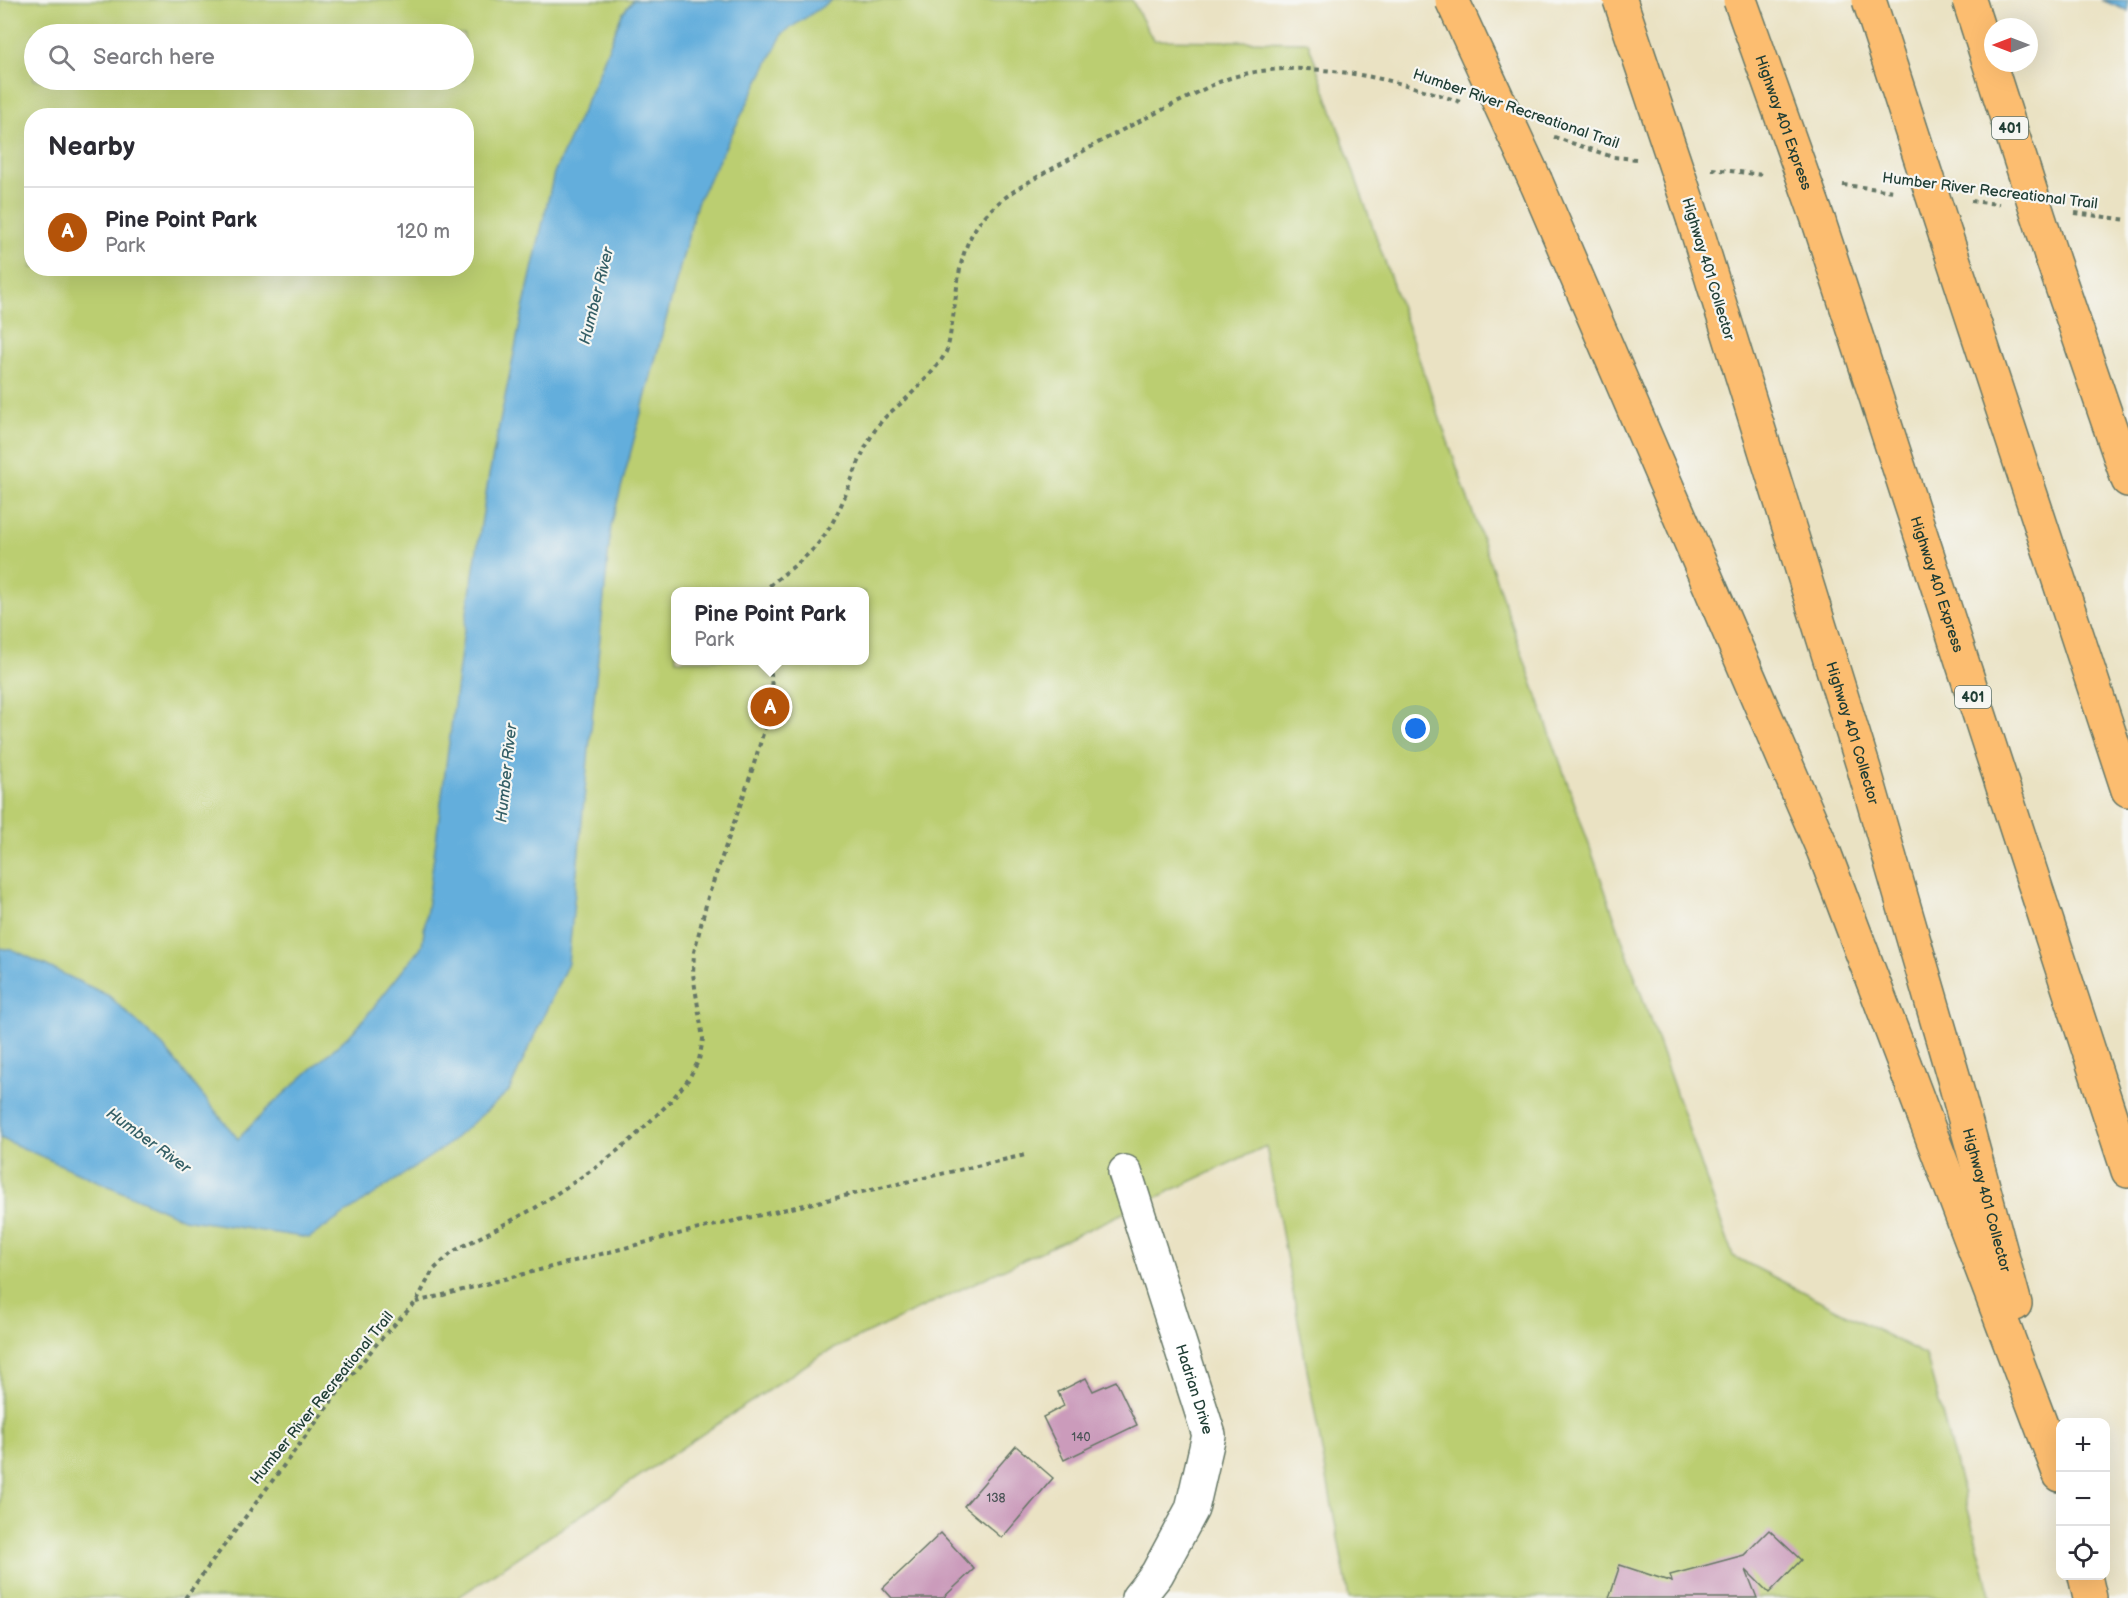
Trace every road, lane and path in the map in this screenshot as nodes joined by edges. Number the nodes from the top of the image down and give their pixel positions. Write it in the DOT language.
graph roads {
  1 [pos="1452,0"];
  2 [pos="1620,0"];
  3 [pos="1740,0"];
  4 [pos="1869,0"];
  5 [pos="1969,0"];
  6 [pos="1470,105"];
  7 [pos="1546,134"];
  8 [pos="1637,160"];
  9 [pos="1708,168"];
  10 [pos="1767,176"];
  11 [pos="1839,184"];
  12 [pos="1898,192"];
  13 [pos="1969,200"];
  14 [pos="2004,205"];
  15 [pos="2064,212"];
  16 [pos="2128,220"];
  17 [pos="2128,480"];
  18 [pos="768,587"];
  19 [pos="771,665"];
  20 [pos="2128,790"];
  21 [pos="1025,1155"];
  22 [pos="2128,1171"];
  23 [pos="1125,1172"];
  24 [pos="416,1302"];
  25 [pos="2060,1472"];
  26 [pos="2060,1472"];
  27 [pos="2086,1580"];
  28 [pos="185,1598"];
  29 [pos="1138,1598"];
  30 [pos="2090,1598"];
  1 -- 25 [label="highway, bridge"];
  2 -- 26 [label="highway, Highway 401 Collector, bridge"];
  3 -- 22 [label="highway, Highway 401 Express / 401, bridge"];
  4 -- 20 [label="highway, bridge"];
  5 -- 17 [label="highway, 401, bridge"];
  6 -- 18 [label="path, Humber River Recreational Trail"];
  7 -- 8 [label="path, Humber River Recreational Trail"];
  9 -- 10 [label="path"];
  11 -- 12 [label="path, Humber River Recreational Trail"];
  13 -- 14 [label="path, Humber River Recreational Trail"];
  15 -- 16 [label="path, Humber River Recreational Trail"];
  19 -- 24 [label="path, Humber River Recreational Trail"];
  21 -- 24 [label="path"];
  23 -- 29 [label="street, Hadrian Drive"];
  24 -- 28 [label="path, Humber River Recreational Trail"];
  27 -- 30 [label="highway"];
}
